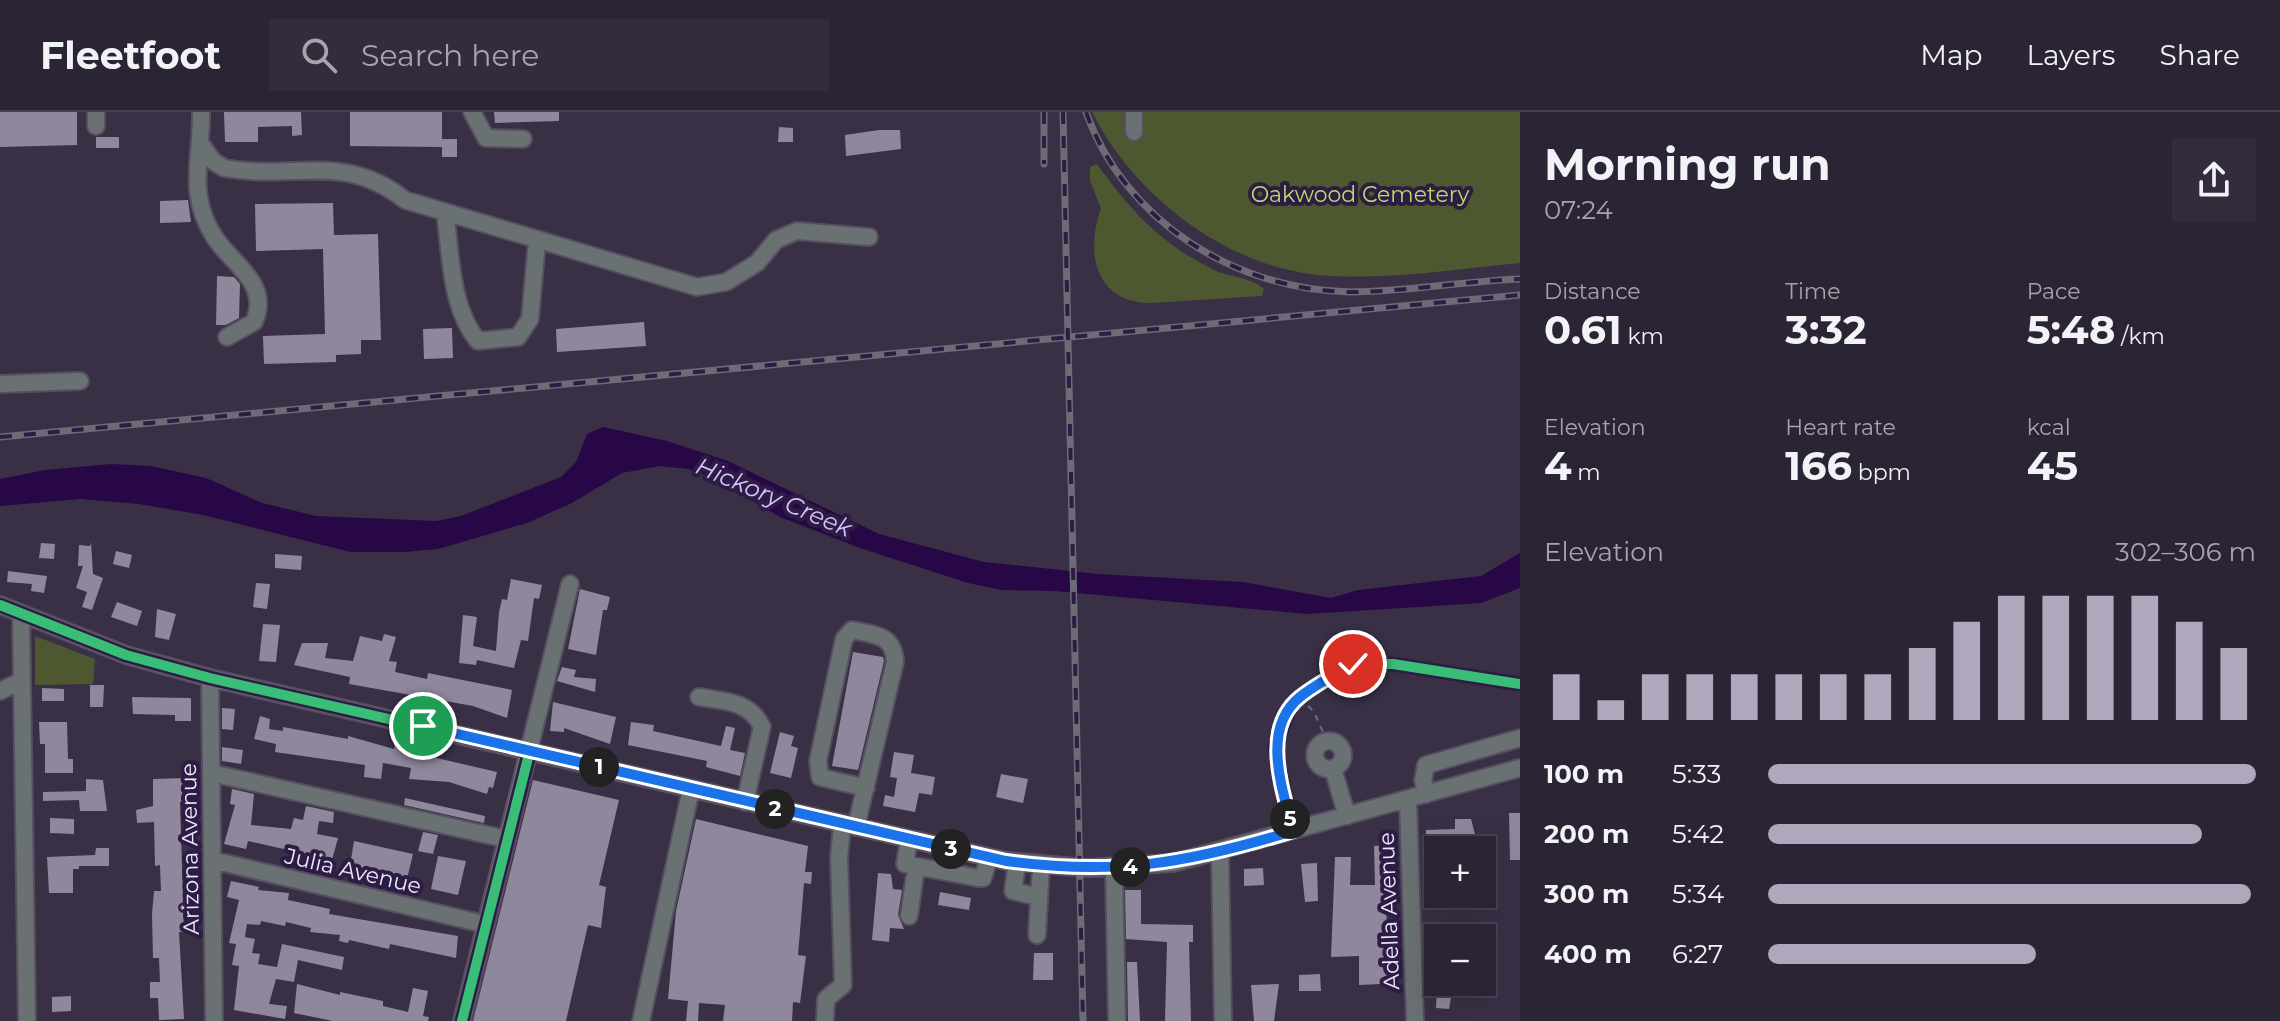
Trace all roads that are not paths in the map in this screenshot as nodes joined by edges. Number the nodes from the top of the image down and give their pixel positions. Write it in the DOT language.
graph roads {
  1 [pos="201,112"];
  2 [pos="472,112"];
  3 [pos="1134,112"];
  4 [pos="1134,132"];
  5 [pos="523,139"];
  6 [pos="201,144"];
  7 [pos="445,213"];
  8 [pos="869,237"];
  9 [pos="537,241"];
  10 [pos="227,337"];
  11 [pos="80,381"];
  12 [pos="0,384"];
  13 [pos="570,584"];
  14 [pos="0,605"];
  15 [pos="21,614"];
  16 [pos="210,678"];
  17 [pos="19,682"];
  18 [pos="0,691"];
  19 [pos="699,697"];
  20 [pos="1520,738"];
  21 [pos="1327,741"];
  22 [pos="530,750"];
  23 [pos="1520,768"];
  24 [pos="211,773"];
  25 [pos="866,788"];
  26 [pos="691,789"];
  27 [pos="1427,794"];
  28 [pos="1408,800"];
  29 [pos="745,802"];
  30 [pos="1347,816"];
  31 [pos="849,826"];
  32 [pos="506,839"];
  33 [pos="909,839"];
  34 [pos="948,848"];
  35 [pos="1220,852"];
  36 [pos="989,857"];
  37 [pos="212,860"];
  38 [pos="1017,863"];
  39 [pos="1041,866"];
  40 [pos="916,867"];
  41 [pos="1114,868"];
  42 [pos="942,872"];
  43 [pos="1039,897"];
  44 [pos="909,916"];
  45 [pos="484,924"];
  46 [pos="1037,935"];
  47 [pos="27,1021"];
  48 [pos="214,1021"];
  49 [pos="462,1021"];
  50 [pos="641,1021"];
  51 [pos="825,1021"];
  52 [pos="1117,1021"];
  53 [pos="1223,1021"];
  54 [pos="1415,1021"];
  1 -- 6 [label="street"];
  2 -- 5 [label="street"];
  3 -- 4 [label="street"];
  6 -- 7 [label="street"];
  6 -- 10 [label="street"];
  7 -- 9 [label="street"];
  7 -- 9 [label="street"];
  8 -- 9 [label="street"];
  11 -- 12 [label="street"];
  13 -- 22 [label="street"];
  14 -- 15 [label="street"];
  15 -- 16 [label="street"];
  15 -- 17 [label="street"];
  16 -- 22 [label="street"];
  16 -- 24 [label="street, Arizona Avenue"];
  17 -- 18 [label="street"];
  17 -- 47 [label="street"];
  19 -- 29 [label="street"];
  20 -- 27 [label="street"];
  21 -- 30 [label="street"];
  22 -- 26 [label="street"];
  22 -- 32 [label="street"];
  23 -- 27 [label="street"];
  24 -- 32 [label="street"];
  24 -- 37 [label="street, Arizona Avenue"];
  25 -- 25 [label="street"];
  25 -- 31 [label="street"];
  26 -- 29 [label="street"];
  26 -- 50 [label="street"];
  27 -- 28 [label="street"];
  28 -- 30 [label="street"];
  28 -- 54 [label="street, Adella Avenue"];
  29 -- 31 [label="street"];
  30 -- 35 [label="street"];
  31 -- 33 [label="street"];
  31 -- 51 [label="street"];
  32 -- 45 [label="street"];
  33 -- 34 [label="street"];
  33 -- 40 [label="street"];
  34 -- 36 [label="street"];
  34 -- 42 [label="street"];
  35 -- 41 [label="street"];
  35 -- 53 [label="street"];
  36 -- 38 [label="street"];
  36 -- 42 [label="street"];
  37 -- 45 [label="street, Julia Avenue"];
  37 -- 48 [label="street, Arizona Avenue"];
  38 -- 39 [label="street"];
  38 -- 43 [label="street"];
  39 -- 41 [label="street"];
  39 -- 43 [label="street"];
  40 -- 42 [label="street"];
  40 -- 44 [label="street"];
  41 -- 52 [label="street"];
  43 -- 46 [label="street"];
  45 -- 49 [label="street"];
}
